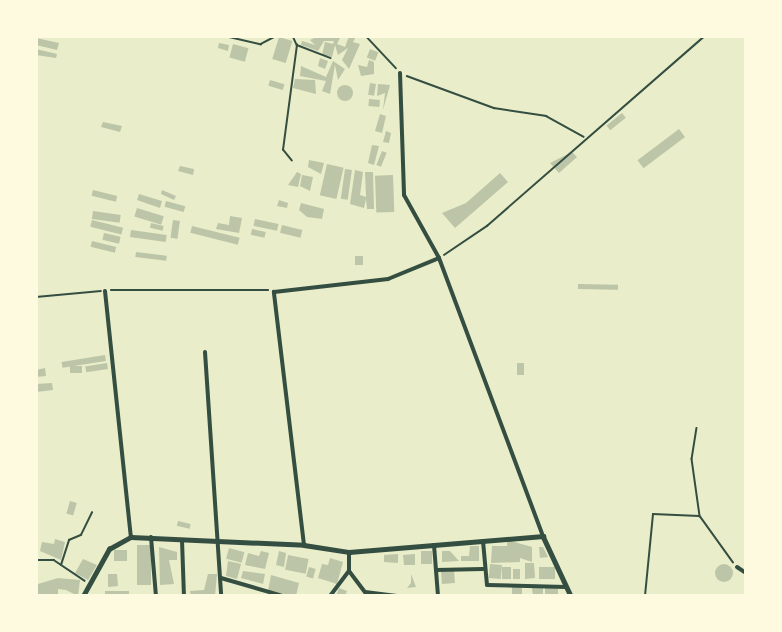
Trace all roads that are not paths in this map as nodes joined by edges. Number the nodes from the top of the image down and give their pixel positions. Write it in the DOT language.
graph roads {
  1 [pos="400,73"];
  2 [pos="439,258"];
  3 [pos="105,291"];
  4 [pos="205,352"];
  5 [pos="543,536"];
  6 [pos="131,537"];
  7 [pos="151,537"];
  8 [pos="182,540"];
  9 [pos="221,540"];
  10 [pos="483,541"];
  11 [pos="304,545"];
  12 [pos="434,545"];
  13 [pos="349,552"];
  14 [pos="737,567"];
  15 [pos="483,569"];
  16 [pos="436,570"];
  17 [pos="349,571"];
  18 [pos="746,573"];
  19 [pos="221,578"];
  20 [pos="567,587"];
  21 [pos="83,596"];
  22 [pos="156,596"];
  23 [pos="184,596"];
  24 [pos="221,596"];
  25 [pos="283,596"];
  26 [pos="330,596"];
  27 [pos="399,596"];
  28 [pos="438,596"];
  29 [pos="571,596"];
  1 -- 2 [label="street"];
  2 -- 5 [label="street"];
  2 -- 11 [label="street"];
  3 -- 6 [label="street"];
  4 -- 9 [label="street"];
  5 -- 10 [label="street"];
  5 -- 20 [label="street"];
  6 -- 7 [label="street"];
  6 -- 21 [label="street"];
  7 -- 8 [label="street"];
  7 -- 22 [label="street"];
  8 -- 9 [label="street"];
  8 -- 23 [label="street"];
  9 -- 11 [label="street"];
  9 -- 19 [label="street"];
  10 -- 12 [label="street"];
  10 -- 15 [label="street"];
  11 -- 13 [label="street"];
  12 -- 13 [label="street"];
  12 -- 16 [label="street"];
  13 -- 17 [label="street"];
  14 -- 18 [label="street"];
  15 -- 16 [label="street"];
  15 -- 20 [label="street"];
  16 -- 28 [label="street"];
  17 -- 26 [label="street"];
  17 -- 27 [label="street"];
  19 -- 24 [label="street"];
  19 -- 25 [label="street"];
  20 -- 29 [label="street"];
}
